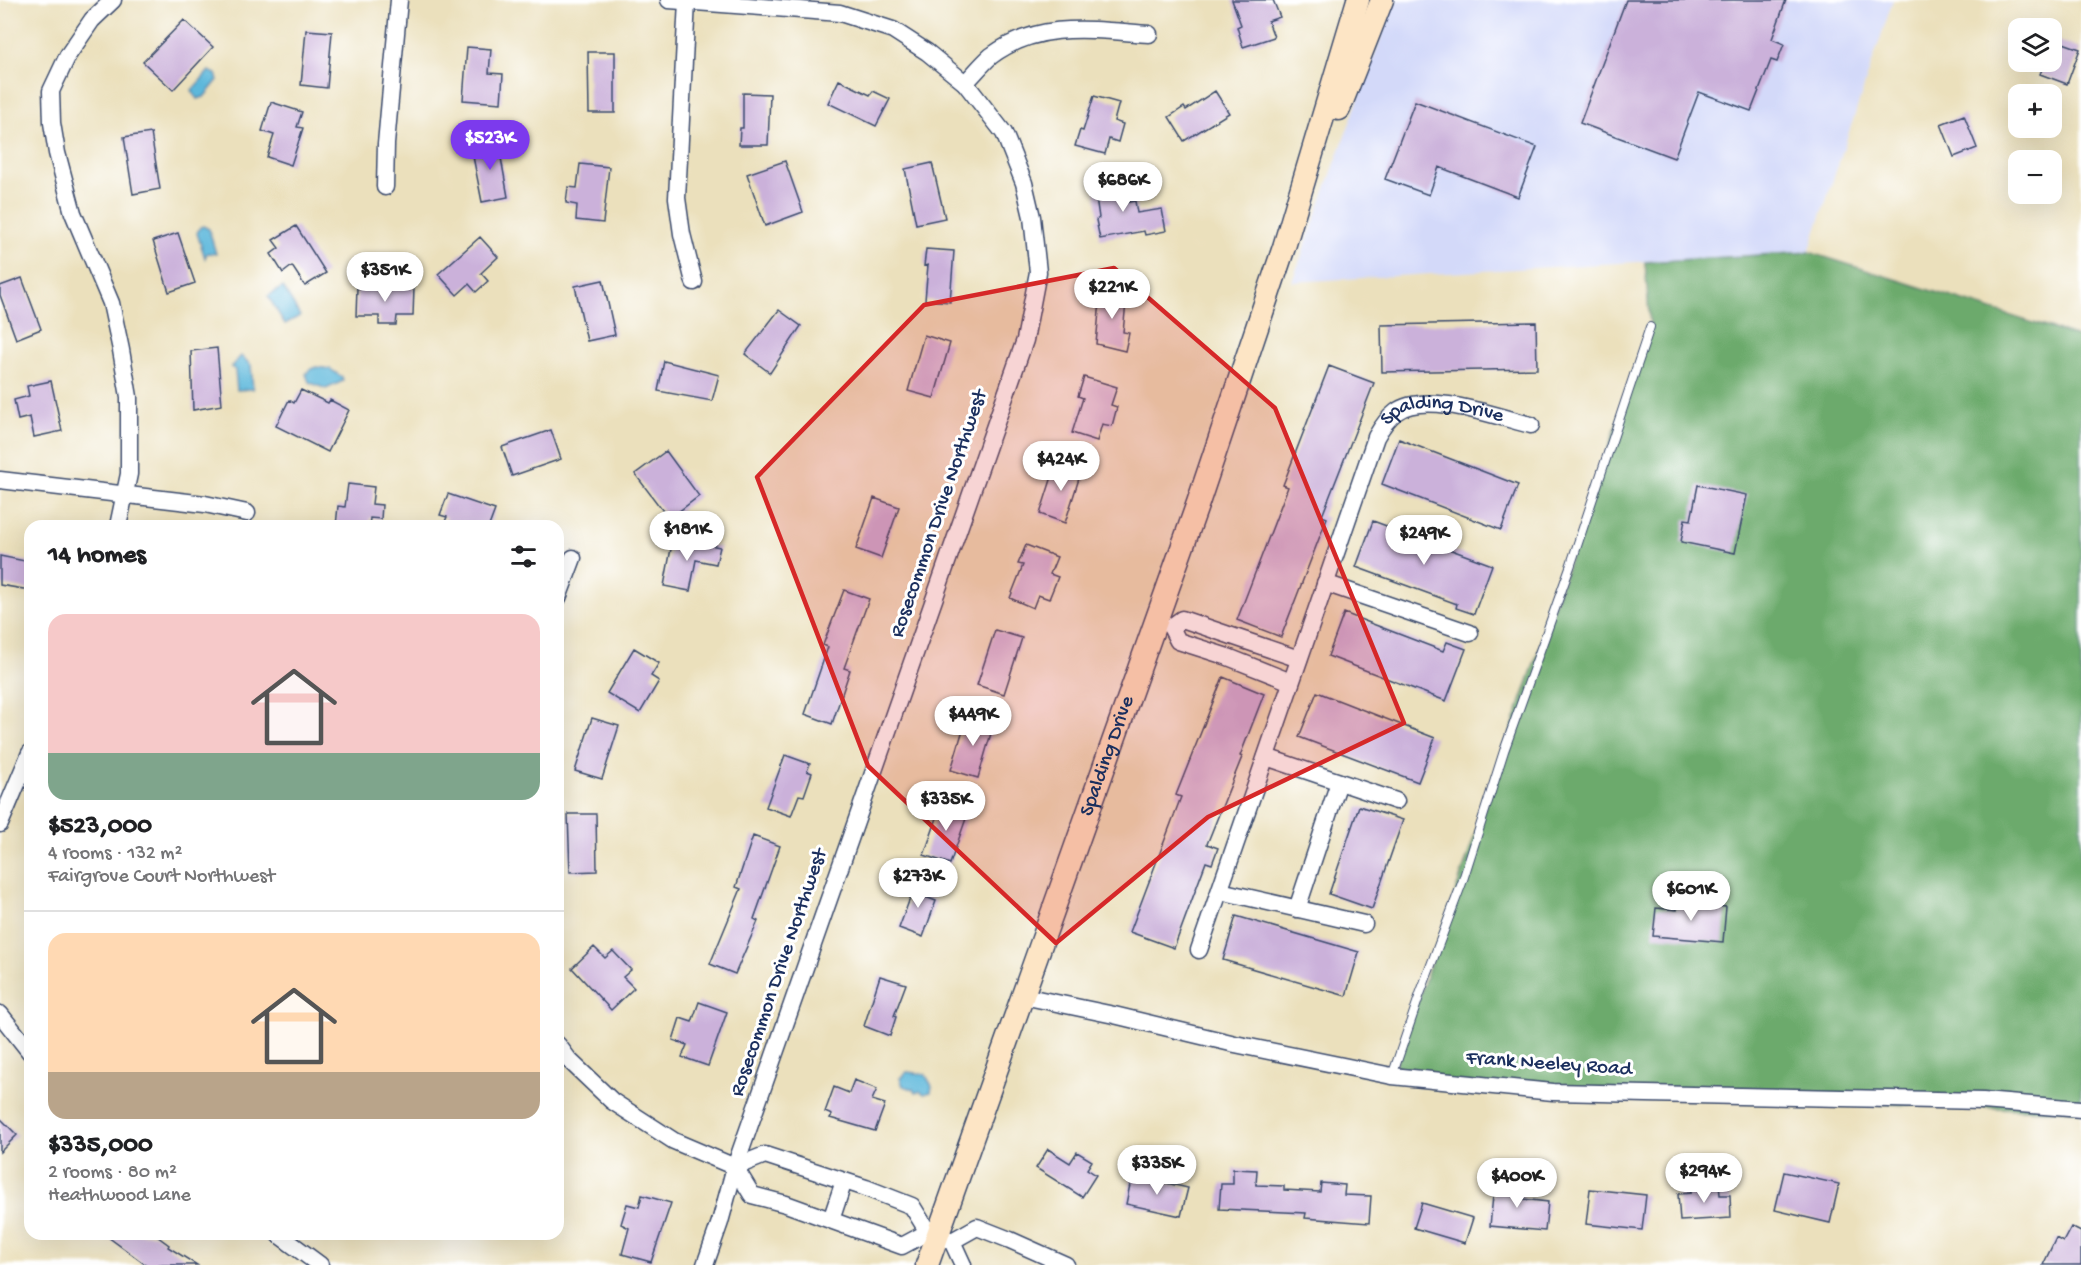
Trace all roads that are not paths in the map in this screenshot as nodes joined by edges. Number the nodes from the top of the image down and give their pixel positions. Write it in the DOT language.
graph roads {
  1 [pos="113,0"];
  2 [pos="399,0"];
  3 [pos="669,0"];
  4 [pos="1358,0"];
  5 [pos="1382,0"];
  6 [pos="687,1"];
  7 [pos="1149,34"];
  8 [pos="965,83"];
  9 [pos="385,188"];
  10 [pos="1284,247"];
  11 [pos="694,282"];
  12 [pos="1650,327"];
  13 [pos="1531,425"];
  14 [pos="0,480"];
  15 [pos="123,494"];
  16 [pos="247,513"];
  17 [pos="119,520"];
  18 [pos="573,558"];
  19 [pos="564,582"];
  20 [pos="1326,583"];
  21 [pos="1163,625"];
  22 [pos="1470,633"];
  23 [pos="1299,659"];
  24 [pos="1291,682"];
  25 [pos="1266,756"];
  26 [pos="24,767"];
  27 [pos="1339,782"];
  28 [pos="1396,801"];
  29 [pos="0,825"];
  30 [pos="1220,891"];
  31 [pos="1297,909"];
  32 [pos="1364,924"];
  33 [pos="1199,950"];
  34 [pos="1023,996"];
  35 [pos="0,1014"];
  36 [pos="24,1044"];
  37 [pos="564,1053"];
  38 [pos="1392,1076"];
  39 [pos="2081,1109"];
  40 [pos="735,1167"];
  41 [pos="844,1181"];
  42 [pos="831,1220"];
  43 [pos="939,1236"];
  44 [pos="286,1240"];
  45 [pos="320,1265"];
  46 [pos="705,1265"];
  47 [pos="927,1265"];
  48 [pos="963,1265"];
  49 [pos="1065,1265"];
  1 -- 15 [label="street"];
  2 -- 9 [label="street"];
  3 -- 6 [label="street, Rosecommon Drive Northwest"];
  4 -- 10 [label="main road, Spalding Drive"];
  5 -- 10 [label="main road, Spalding Drive"];
  6 -- 8 [label="street, Rosecommon Drive Northwest"];
  6 -- 11 [label="street"];
  7 -- 8 [label="street"];
  8 -- 40 [label="street, Rosecommon Drive Northwest"];
  10 -- 21 [label="main road, Spalding Drive"];
  12 -- 38 [label="lane"];
  13 -- 20 [label="street, Spalding Drive"];
  14 -- 15 [label="street"];
  15 -- 16 [label="street"];
  15 -- 17 [label="street"];
  18 -- 19 [label="street"];
  20 -- 22 [label="street"];
  20 -- 23 [label="street, Spalding Drive"];
  21 -- 23 [label="street"];
  21 -- 24 [label="street"];
  21 -- 34 [label="main road, Spalding Drive"];
  23 -- 24 [label="street, Spalding Drive"];
  24 -- 25 [label="street, Spalding Drive"];
  25 -- 27 [label="street"];
  25 -- 30 [label="street, Spalding Drive"];
  26 -- 29 [label="street"];
  27 -- 28 [label="street"];
  27 -- 31 [label="street"];
  30 -- 31 [label="street"];
  30 -- 33 [label="street, Spalding Drive"];
  31 -- 32 [label="street"];
  34 -- 38 [label="street, Frank Neeley Road"];
  34 -- 43 [label="main road, Spalding Drive"];
  35 -- 36 [label="street"];
  37 -- 40 [label="street"];
  38 -- 39 [label="street, Frank Neeley Road"];
  40 -- 41 [label="street"];
  40 -- 42 [label="street"];
  40 -- 46 [label="street, Rosecommon Drive Northwest"];
  41 -- 42 [label="street"];
  41 -- 43 [label="street"];
  42 -- 43 [label="street"];
  43 -- 47 [label="main road, Spalding Drive"];
  43 -- 48 [label="street"];
  43 -- 49 [label="street"];
  44 -- 45 [label="street"];
}
